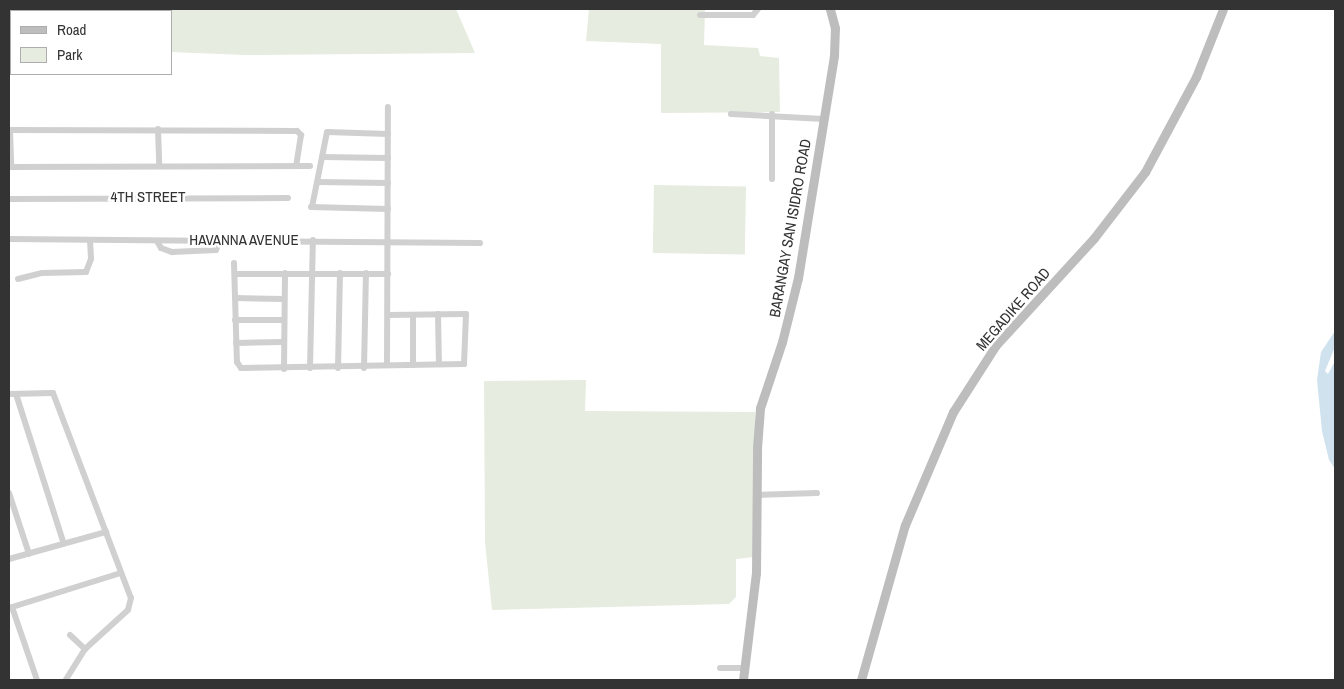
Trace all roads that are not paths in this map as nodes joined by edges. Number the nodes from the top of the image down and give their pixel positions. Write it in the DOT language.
graph roads {
  1 [pos="758,9"];
  2 [pos="830,9"];
  3 [pos="1223,9"];
  4 [pos="700,16"];
  5 [pos="388,107"];
  6 [pos="730,114"];
  7 [pos="772,114"];
  8 [pos="824,119"];
  9 [pos="158,129"];
  10 [pos="10,130"];
  11 [pos="388,134"];
  12 [pos="322,157"];
  13 [pos="388,158"];
  14 [pos="159,166"];
  15 [pos="296,166"];
  16 [pos="310,166"];
  17 [pos="10,167"];
  18 [pos="772,179"];
  19 [pos="318,182"];
  20 [pos="388,183"];
  21 [pos="288,198"];
  22 [pos="9,199"];
  23 [pos="388,209"];
  24 [pos="9,239"];
  25 [pos="90,240"];
  26 [pos="220,240"];
  27 [pos="313,240"];
  28 [pos="157,241"];
  29 [pos="389,241"];
  30 [pos="480,243"];
  31 [pos="234,263"];
  32 [pos="285,273"];
  33 [pos="340,273"];
  34 [pos="366,273"];
  35 [pos="235,274"];
  36 [pos="312,274"];
  37 [pos="388,274"];
  38 [pos="18,279"];
  39 [pos="236,298"];
  40 [pos="284,299"];
  41 [pos="438,314"];
  42 [pos="413,315"];
  43 [pos="388,316"];
  44 [pos="235,320"];
  45 [pos="284,320"];
  46 [pos="284,342"];
  47 [pos="236,343"];
  48 [pos="438,364"];
  49 [pos="413,365"];
  50 [pos="387,366"];
  51 [pos="284,368"];
  52 [pos="310,368"];
  53 [pos="338,368"];
  54 [pos="364,368"];
  55 [pos="9,394"];
  56 [pos="16,394"];
  57 [pos="9,493"];
  58 [pos="817,493"];
  59 [pos="758,495"];
  60 [pos="106,532"];
  61 [pos="64,544"];
  62 [pos="28,554"];
  63 [pos="9,559"];
  64 [pos="121,573"];
  65 [pos="10,607"];
  66 [pos="70,635"];
  67 [pos="86,649"];
  68 [pos="720,668"];
  69 [pos="744,668"];
  70 [pos="38,680"];
  71 [pos="66,680"];
  72 [pos="743,680"];
  73 [pos="861,680"];
  1 -- 4 [label="street"];
  2 -- 8 [label="main road, BARANGAY SAN ISIDRO ROAD"];
  3 -- 73 [label="main road, MEGADIKE ROAD"];
  5 -- 11 [label="street"];
  6 -- 7 [label="street"];
  7 -- 8 [label="street"];
  7 -- 18 [label="street"];
  8 -- 59 [label="main road, BARANGAY SAN ISIDRO ROAD"];
  9 -- 10 [label="street"];
  9 -- 14 [label="street"];
  9 -- 15 [label="street"];
  10 -- 17 [label="street"];
  11 -- 12 [label="street"];
  11 -- 13 [label="street"];
  12 -- 13 [label="street"];
  12 -- 19 [label="street"];
  13 -- 20 [label="street"];
  14 -- 15 [label="street"];
  14 -- 17 [label="street"];
  15 -- 16 [label="street"];
  19 -- 20 [label="street"];
  19 -- 23 [label="street"];
  20 -- 23 [label="street"];
  21 -- 22 [label="street, 4TH STREET"];
  23 -- 29 [label="street"];
  24 -- 25 [label="street, HAVANNA AVENUE"];
  25 -- 28 [label="street, HAVANNA AVENUE"];
  25 -- 38 [label="street"];
  26 -- 27 [label="street, HAVANNA AVENUE"];
  26 -- 28 [label="street, HAVANNA AVENUE"];
  26 -- 28 [label="street"];
  27 -- 29 [label="street, HAVANNA AVENUE"];
  27 -- 36 [label="street"];
  29 -- 30 [label="street, HAVANNA AVENUE"];
  29 -- 37 [label="street"];
  31 -- 35 [label="street"];
  32 -- 35 [label="street"];
  32 -- 36 [label="street"];
  32 -- 40 [label="street"];
  33 -- 34 [label="street"];
  33 -- 36 [label="street"];
  33 -- 53 [label="street"];
  34 -- 37 [label="street"];
  34 -- 54 [label="street"];
  35 -- 39 [label="street"];
  36 -- 52 [label="street"];
  37 -- 43 [label="street"];
  39 -- 40 [label="street"];
  39 -- 44 [label="street"];
  40 -- 45 [label="street"];
  41 -- 42 [label="street"];
  41 -- 48 [label="street"];
  41 -- 48 [label="street"];
  42 -- 43 [label="street"];
  42 -- 49 [label="street"];
  43 -- 50 [label="street"];
  44 -- 45 [label="street"];
  44 -- 47 [label="street"];
  45 -- 46 [label="street"];
  46 -- 47 [label="street"];
  46 -- 51 [label="street"];
  47 -- 51 [label="street"];
  48 -- 49 [label="street"];
  49 -- 50 [label="street"];
  50 -- 54 [label="street"];
  51 -- 52 [label="street"];
  52 -- 53 [label="street"];
  53 -- 54 [label="street"];
  55 -- 56 [label="street"];
  56 -- 60 [label="street"];
  56 -- 61 [label="street"];
  57 -- 62 [label="street"];
  58 -- 59 [label="street"];
  59 -- 69 [label="main road, BARANGAY SAN ISIDRO ROAD"];
  60 -- 61 [label="street"];
  60 -- 64 [label="street"];
  61 -- 62 [label="street"];
  62 -- 63 [label="street"];
  64 -- 65 [label="street"];
  64 -- 67 [label="street"];
  65 -- 70 [label="street"];
  66 -- 67 [label="street"];
  67 -- 71 [label="street"];
  68 -- 69 [label="street"];
  69 -- 72 [label="main road, BARANGAY SAN ISIDRO ROAD"];
}
